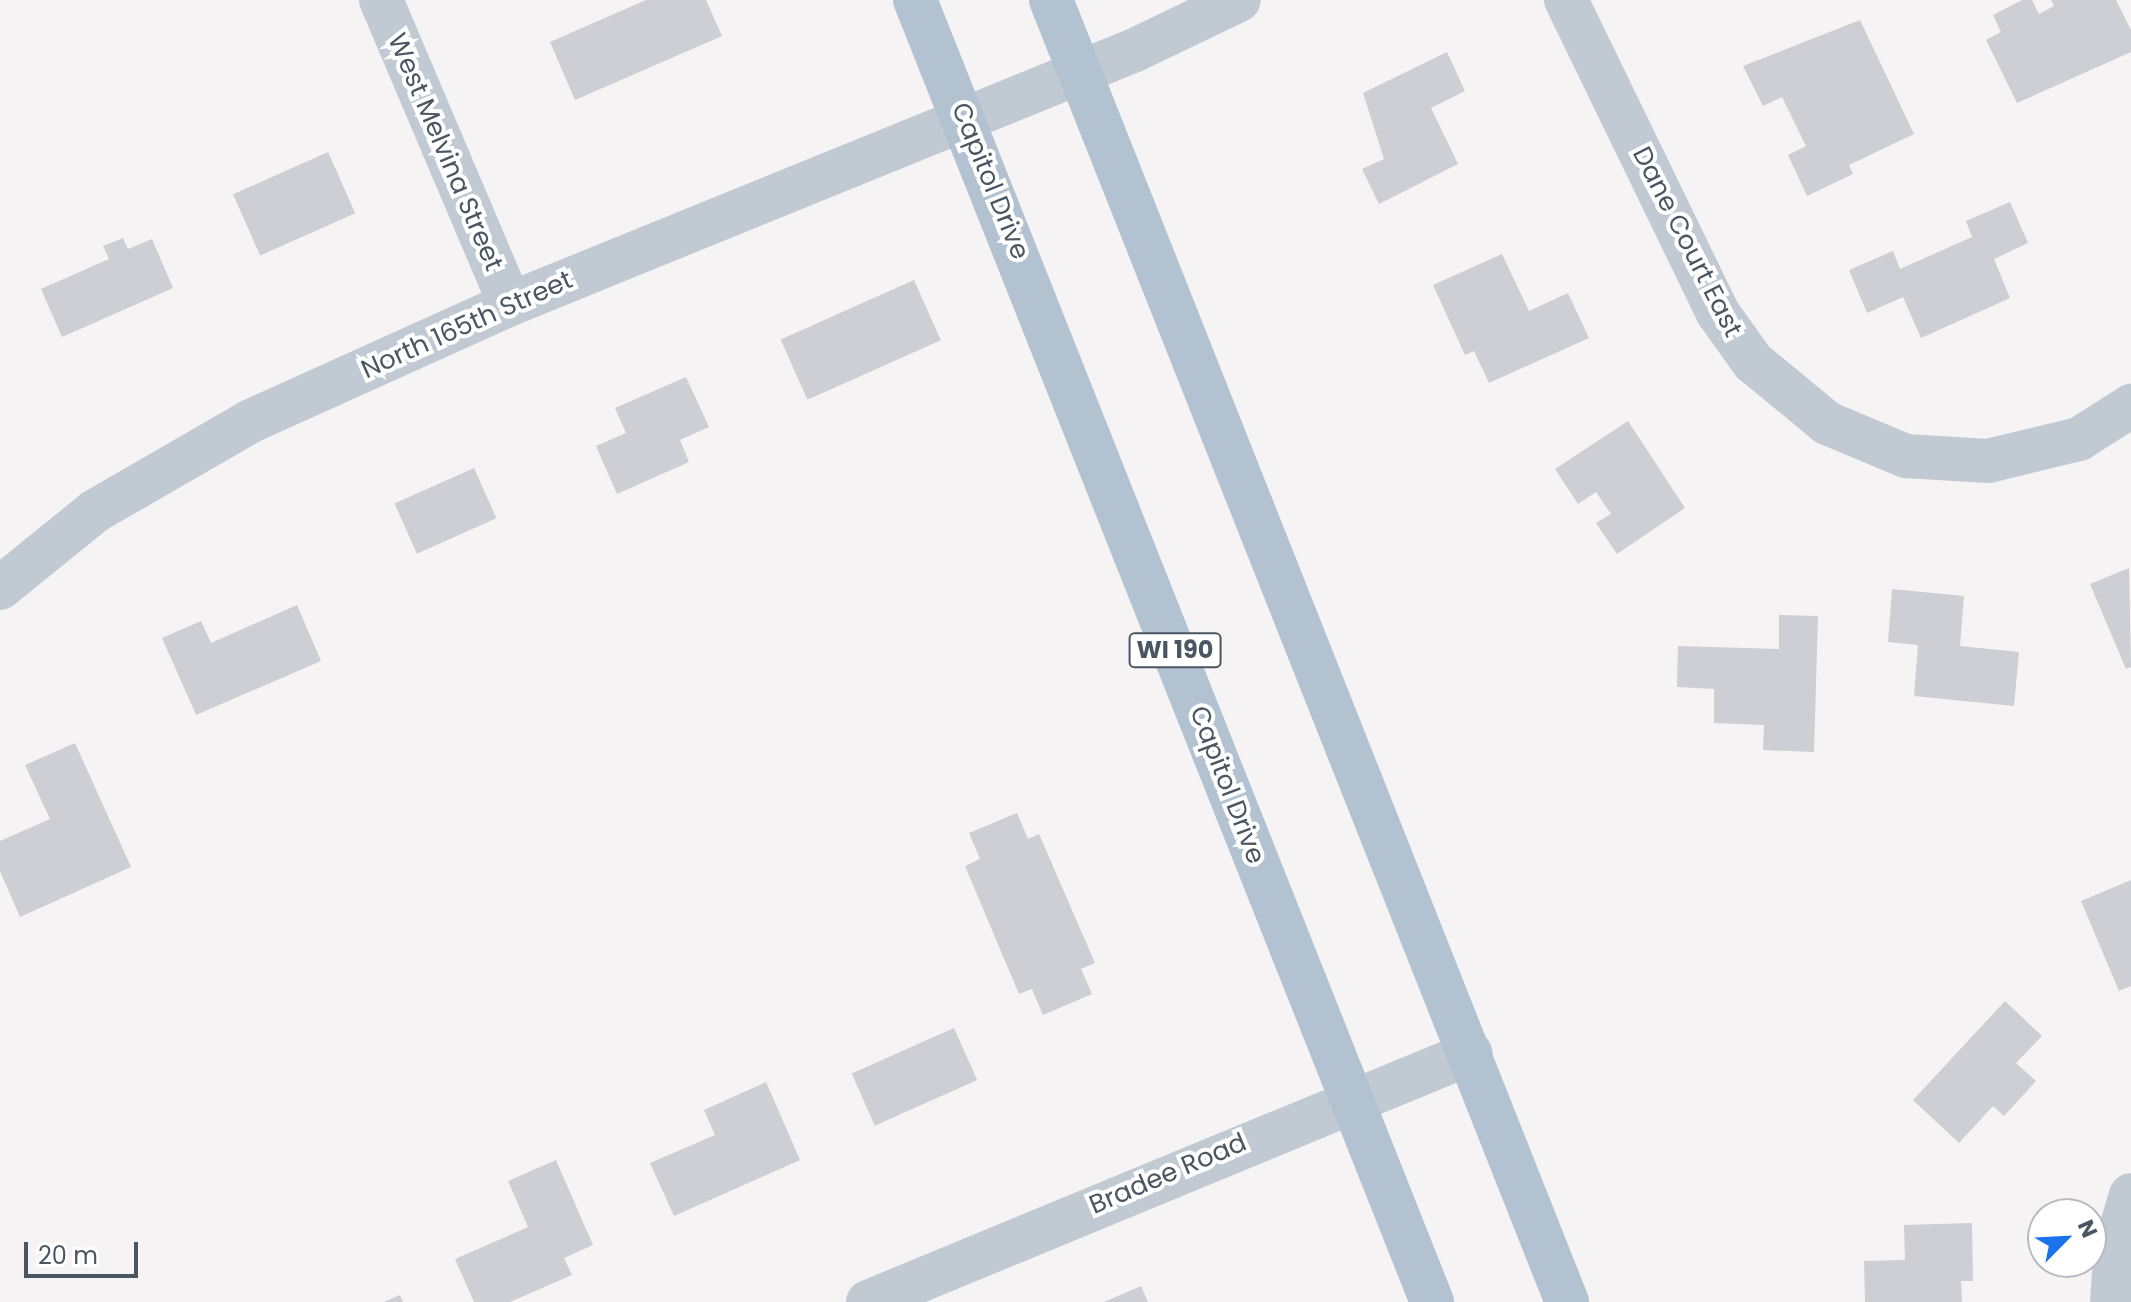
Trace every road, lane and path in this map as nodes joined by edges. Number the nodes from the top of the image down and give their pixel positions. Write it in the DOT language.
graph roads {
  1 [pos="381,0"];
  2 [pos="915,0"];
  3 [pos="1051,0"];
  4 [pos="1239,0"];
  5 [pos="1566,0"];
  6 [pos="1081,72"];
  7 [pos="966,118"];
  8 [pos="510,304"];
  9 [pos="2131,406"];
  10 [pos="0,588"];
  11 [pos="1471,1053"];
  12 [pos="1350,1098"];
  13 [pos="2130,1196"];
  14 [pos="868,1302"];
  15 [pos="1432,1302"];
  16 [pos="1567,1302"];
  17 [pos="2112,1302"];
  1 -- 8 [label="street, West Melvina Street"];
  2 -- 7 [label="main road, Capitol Drive / WI 190"];
  3 -- 6 [label="main road"];
  4 -- 6 [label="street, North 165th Street"];
  5 -- 9 [label="street, Dane Court East"];
  6 -- 7 [label="street, North 165th Street"];
  6 -- 11 [label="main road"];
  7 -- 8 [label="street, North 165th Street"];
  7 -- 12 [label="main road, Capitol Drive / WI 190"];
  8 -- 10 [label="street, North 165th Street"];
  11 -- 12 [label="street, Bradee Road"];
  11 -- 16 [label="main road"];
  12 -- 14 [label="street, Bradee Road"];
  12 -- 15 [label="main road, Capitol Drive / WI 190"];
  13 -- 17 [label="street"];
}
